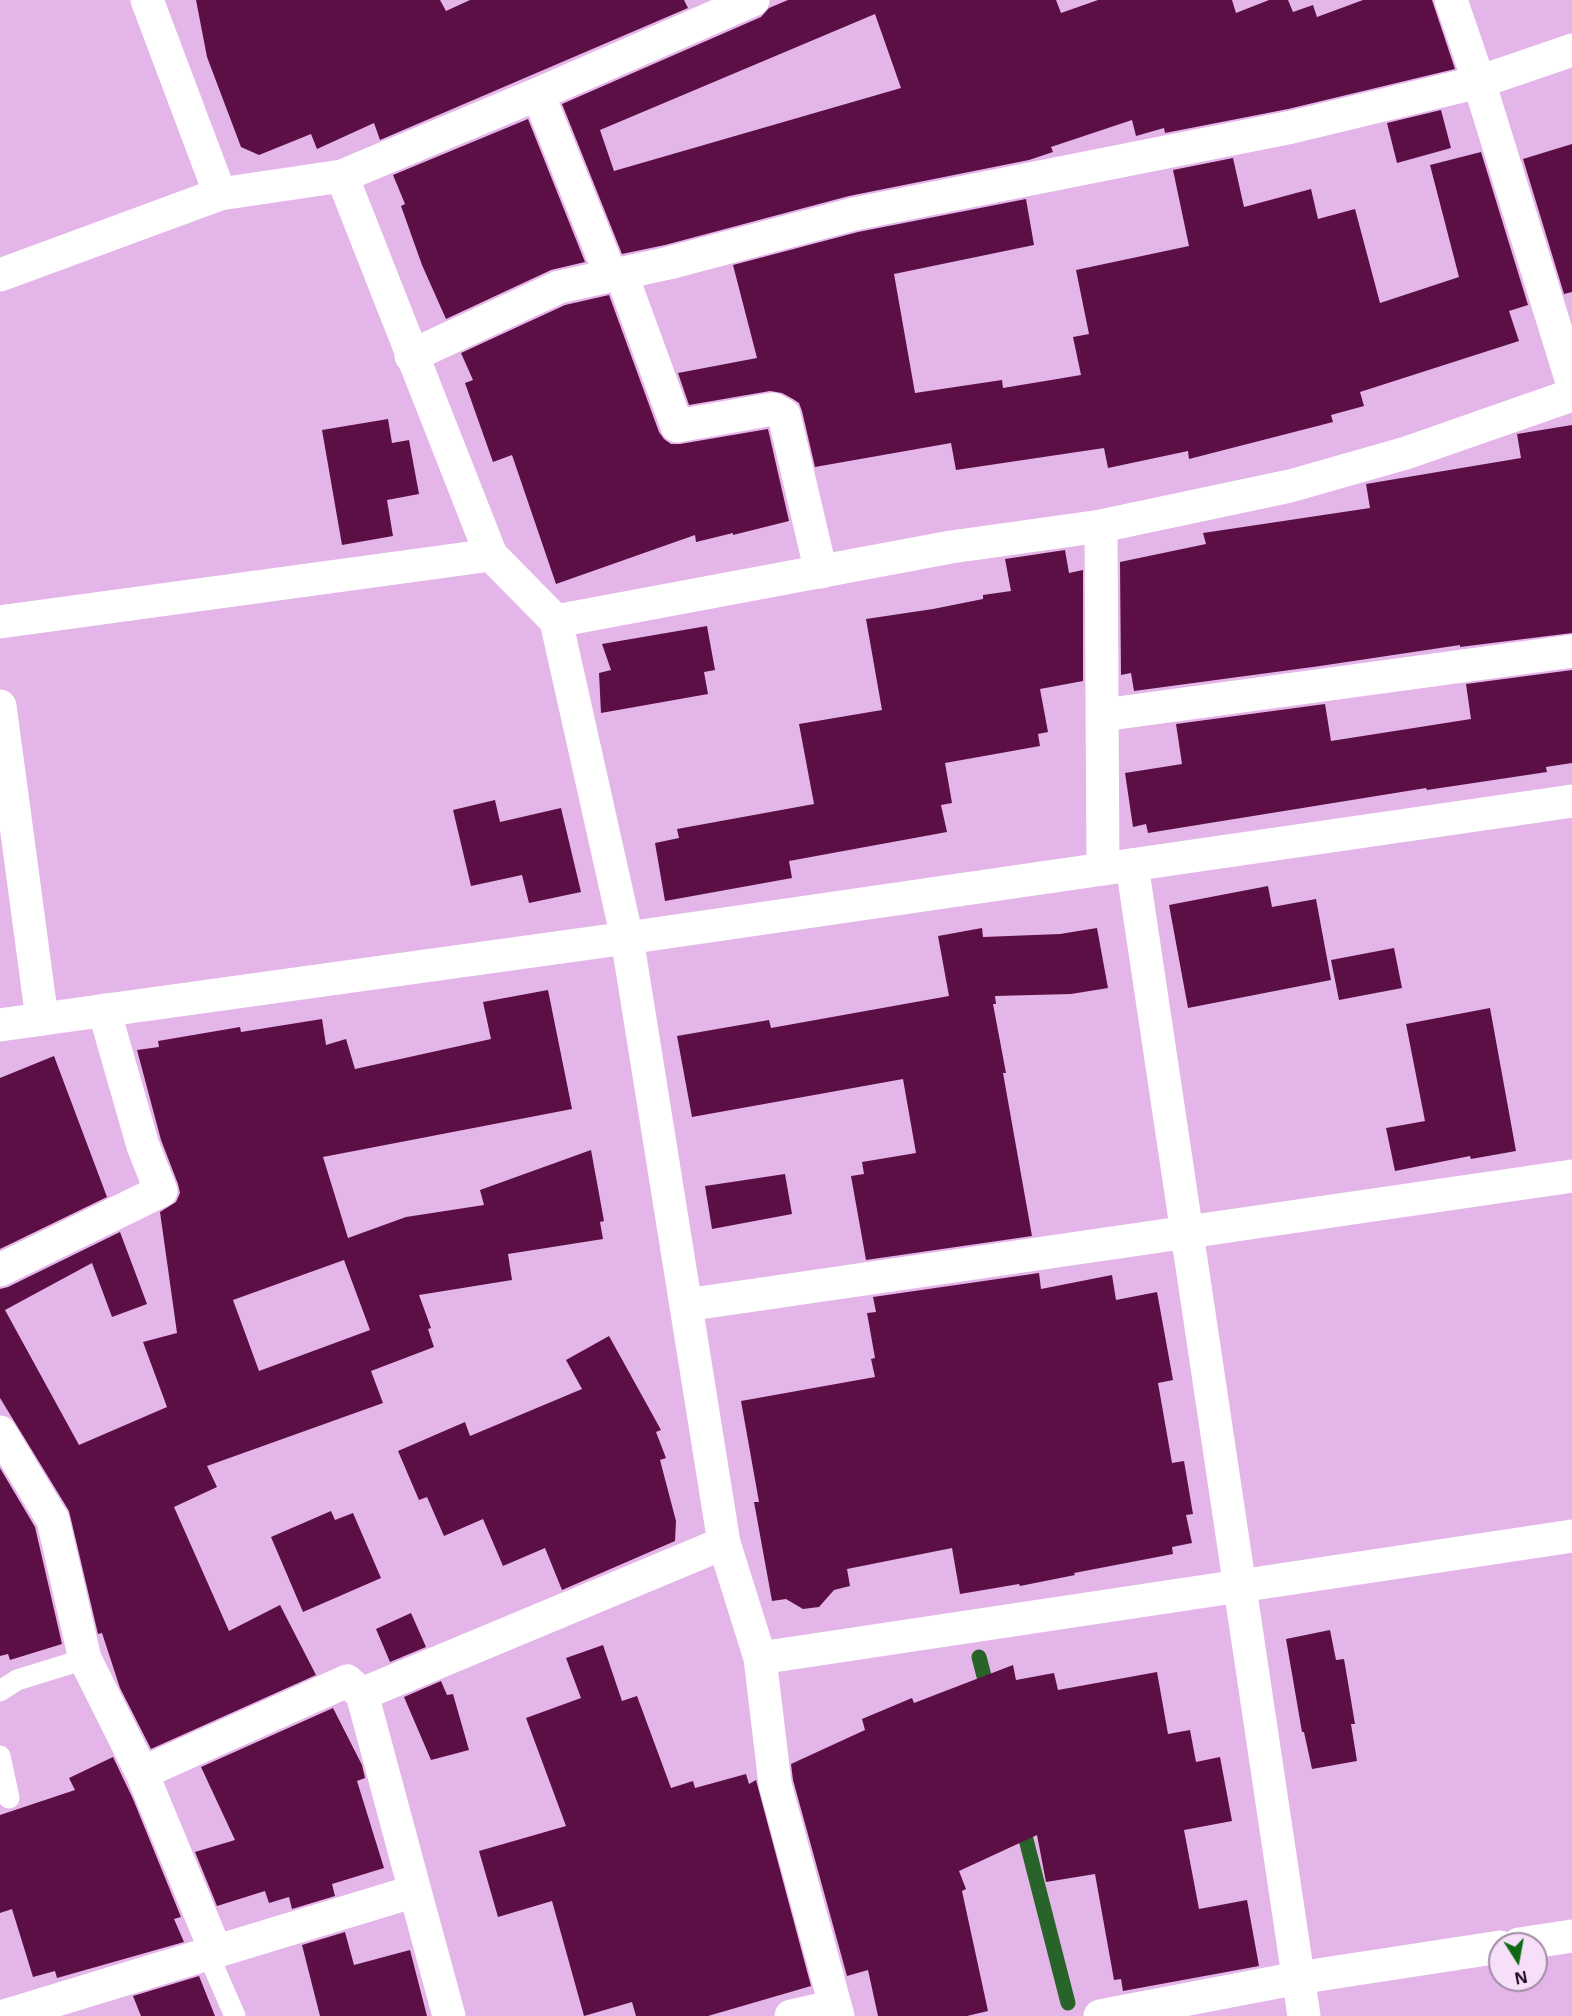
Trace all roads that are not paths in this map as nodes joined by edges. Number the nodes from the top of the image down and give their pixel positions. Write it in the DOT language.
graph roads {
  1 [pos="147,0"];
  2 [pos="753,0"];
  3 [pos="1451,0"];
  4 [pos="1572,50"];
  5 [pos="1479,82"];
  6 [pos="538,94"];
  7 [pos="342,176"];
  8 [pos="220,194"];
  9 [pos="0,275"];
  10 [pos="616,275"];
  11 [pos="411,356"];
  12 [pos="1572,382"];
  13 [pos="1572,395"];
  14 [pos="1101,526"];
  15 [pos="491,555"];
  16 [pos="821,572"];
  17 [pos="556,621"];
  18 [pos="0,622"];
  19 [pos="1572,651"];
  20 [pos="0,706"];
  21 [pos="1102,715"];
  22 [pos="1572,801"];
  23 [pos="1117,867"];
  24 [pos="627,939"];
  25 [pos="104,1010"];
  26 [pos="42,1019"];
  27 [pos="0,1025"];
  28 [pos="1572,1176"];
  29 [pos="1187,1232"];
  30 [pos="0,1270"];
  31 [pos="686,1305"];
  32 [pos="0,1432"];
  33 [pos="1572,1536"];
  34 [pos="724,1543"];
  35 [pos="1240,1586"];
  36 [pos="760,1658"];
  37 [pos="85,1659"];
  38 [pos="0,1692"];
  39 [pos="362,1694"];
  40 [pos="0,1756"];
  41 [pos="142,1773"];
  42 [pos="9,1798"];
  43 [pos="415,1891"];
  44 [pos="1572,1936"];
  45 [pos="1548,1940"];
  46 [pos="1488,1949"];
  47 [pos="212,1953"];
  48 [pos="1298,1978"];
  49 [pos="836,2011"];
  50 [pos="4,2016"];
  51 [pos="235,2016"];
  52 [pos="449,2016"];
  53 [pos="791,2016"];
  54 [pos="1100,2016"];
  55 [pos="1304,2016"];
  1 -- 8 [label="street"];
  2 -- 6 [label="street"];
  3 -- 5 [label="street"];
  4 -- 5 [label="street"];
  5 -- 10 [label="street"];
  5 -- 12 [label="street"];
  6 -- 7 [label="street"];
  6 -- 10 [label="street"];
  7 -- 8 [label="street"];
  7 -- 11 [label="street"];
  8 -- 9 [label="street"];
  10 -- 11 [label="street"];
  10 -- 16 [label="street"];
  11 -- 15 [label="street"];
  13 -- 14 [label="street"];
  14 -- 16 [label="street"];
  14 -- 21 [label="street"];
  15 -- 17 [label="street"];
  15 -- 18 [label="street"];
  16 -- 17 [label="street"];
  17 -- 24 [label="street"];
  19 -- 21 [label="street"];
  20 -- 26 [label="street"];
  21 -- 23 [label="street"];
  22 -- 23 [label="street"];
  23 -- 24 [label="street"];
  23 -- 29 [label="street"];
  24 -- 25 [label="street"];
  24 -- 31 [label="street"];
  25 -- 26 [label="street"];
  25 -- 30 [label="street"];
  26 -- 27 [label="street"];
  28 -- 29 [label="street"];
  29 -- 31 [label="street"];
  29 -- 35 [label="street"];
  31 -- 34 [label="street"];
  32 -- 37 [label="street"];
  33 -- 35 [label="street"];
  34 -- 36 [label="street"];
  34 -- 39 [label="street"];
  35 -- 36 [label="street"];
  35 -- 48 [label="street"];
  36 -- 49 [label="street"];
  37 -- 38 [label="lane"];
  37 -- 41 [label="street"];
  39 -- 41 [label="street"];
  39 -- 43 [label="street"];
  40 -- 42 [label="lane"];
  41 -- 47 [label="street"];
  43 -- 47 [label="street"];
  43 -- 52 [label="street"];
  44 -- 45 [label="street"];
  46 -- 48 [label="street"];
  47 -- 50 [label="street"];
  47 -- 51 [label="lane"];
  48 -- 54 [label="street"];
  48 -- 55 [label="street"];
  49 -- 53 [label="street"];
}
